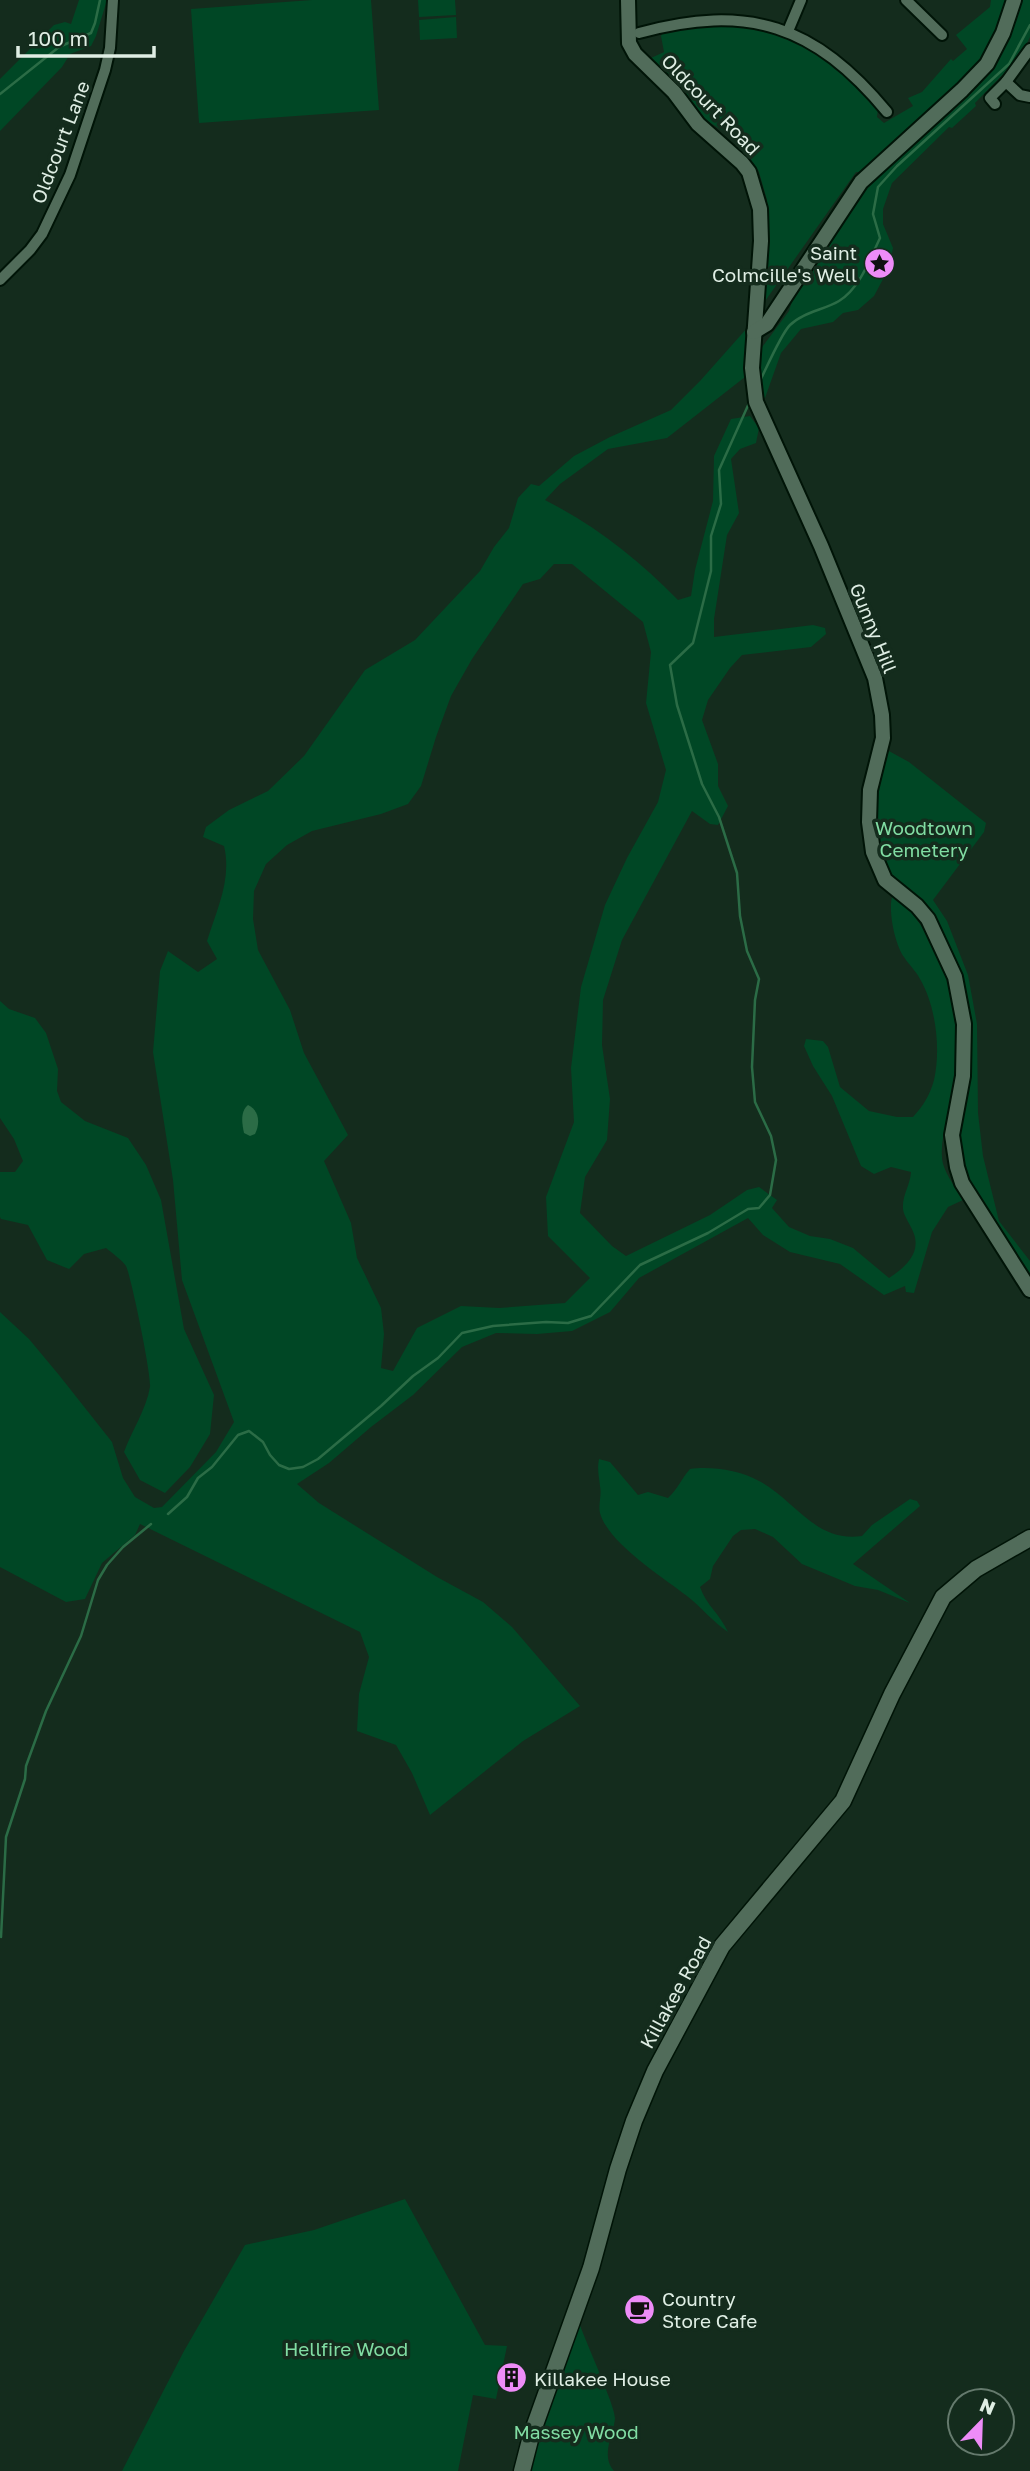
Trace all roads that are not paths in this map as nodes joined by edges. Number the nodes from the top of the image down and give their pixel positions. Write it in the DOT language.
graph roads {
  1 [pos="114,0"];
  2 [pos="628,0"];
  3 [pos="801,0"];
  4 [pos="906,0"];
  5 [pos="1014,0"];
  6 [pos="788,31"];
  7 [pos="639,33"];
  8 [pos="942,35"];
  9 [pos="1030,50"];
  10 [pos="1006,82"];
  11 [pos="1030,97"];
  12 [pos="995,104"];
  13 [pos="887,112"];
  14 [pos="0,279"];
  15 [pos="755,328"];
  16 [pos="1030,1290"];
  17 [pos="1030,1538"];
  18 [pos="522,2471"];
  1 -- 14 [label="street, Oldcourt Lane"];
  2 -- 15 [label="street, Oldcourt Road"];
  3 -- 6 [label="street"];
  4 -- 8 [label="street"];
  5 -- 15 [label="street"];
  6 -- 7 [label="street"];
  6 -- 13 [label="street"];
  9 -- 10 [label="street"];
  10 -- 11 [label="street"];
  10 -- 12 [label="street"];
  15 -- 16 [label="street, Gunny Hill"];
  17 -- 18 [label="main road, Killakee Road"];
}
